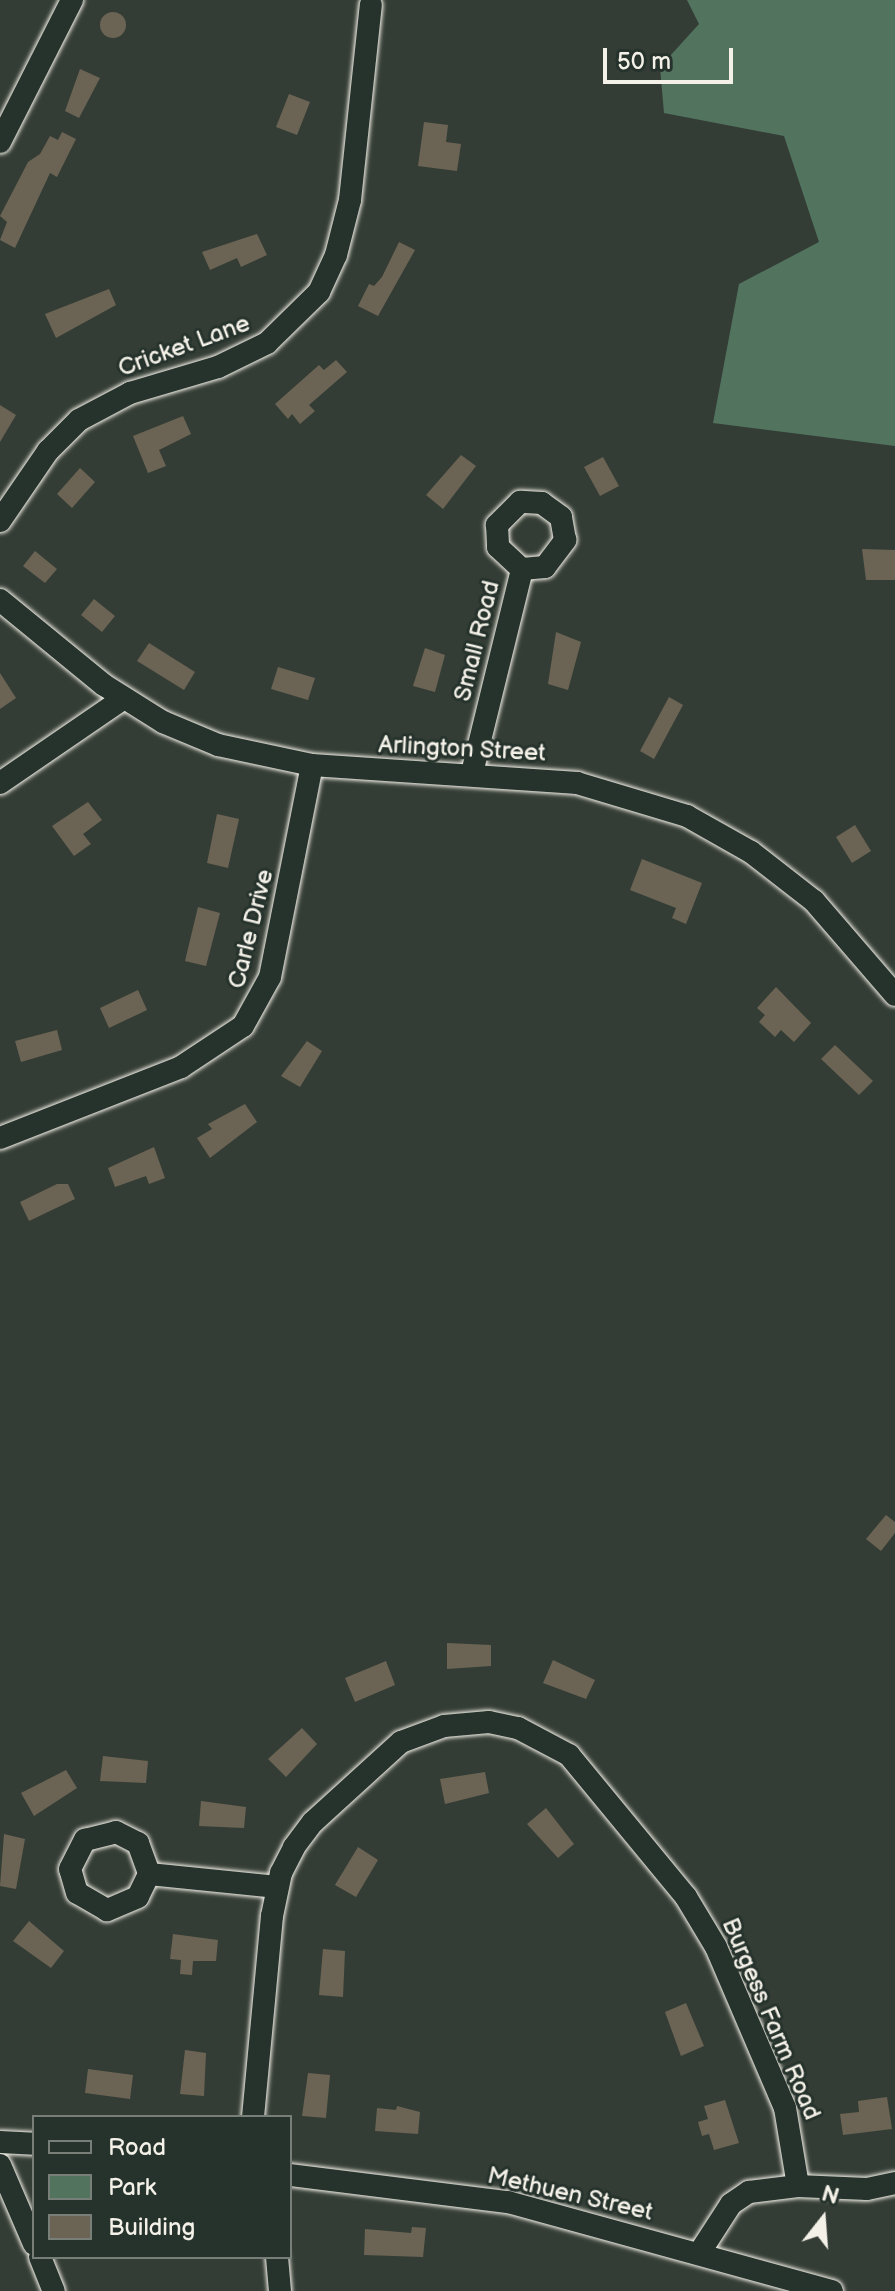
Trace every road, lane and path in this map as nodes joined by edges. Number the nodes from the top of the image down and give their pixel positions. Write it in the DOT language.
graph roads {
  1 [pos="72,0"];
  2 [pos="371,5"];
  3 [pos="0,142"];
  4 [pos="0,521"];
  5 [pos="522,569"];
  6 [pos="0,600"];
  7 [pos="124,698"];
  8 [pos="312,765"];
  9 [pos="472,773"];
  10 [pos="0,783"];
  11 [pos="895,995"];
  12 [pos="0,1138"];
  13 [pos="149,1874"];
  14 [pos="277,1887"];
  15 [pos="253,2115"];
  16 [pos="0,2142"];
  17 [pos="32,2144"];
  18 [pos="0,2165"];
  19 [pos="292,2175"];
  20 [pos="895,2183"];
  21 [pos="798,2186"];
  22 [pos="32,2239"];
  23 [pos="700,2252"];
  24 [pos="41,2259"];
  25 [pos="277,2259"];
  26 [pos="54,2291"];
  27 [pos="280,2291"];
  28 [pos="832,2291"];
  1 -- 3 [label="street"];
  2 -- 4 [label="street, Cricket Lane"];
  5 -- 9 [label="street, Small Road"];
  6 -- 7 [label="street, Arlington Street"];
  7 -- 8 [label="street, Arlington Street"];
  7 -- 10 [label="street"];
  8 -- 9 [label="street, Arlington Street"];
  8 -- 12 [label="street, Carle Drive"];
  9 -- 11 [label="street, Arlington Street"];
  13 -- 14 [label="street"];
  14 -- 15 [label="street, Burgess Farm Road"];
  14 -- 21 [label="street, Burgess Farm Road"];
  16 -- 17 [label="street"];
  18 -- 22 [label="street"];
  19 -- 23 [label="street, Methuen Street"];
  20 -- 21 [label="street"];
  21 -- 23 [label="street"];
  23 -- 28 [label="street, Methuen Street"];
  24 -- 26 [label="street"];
  25 -- 27 [label="street"];
}
